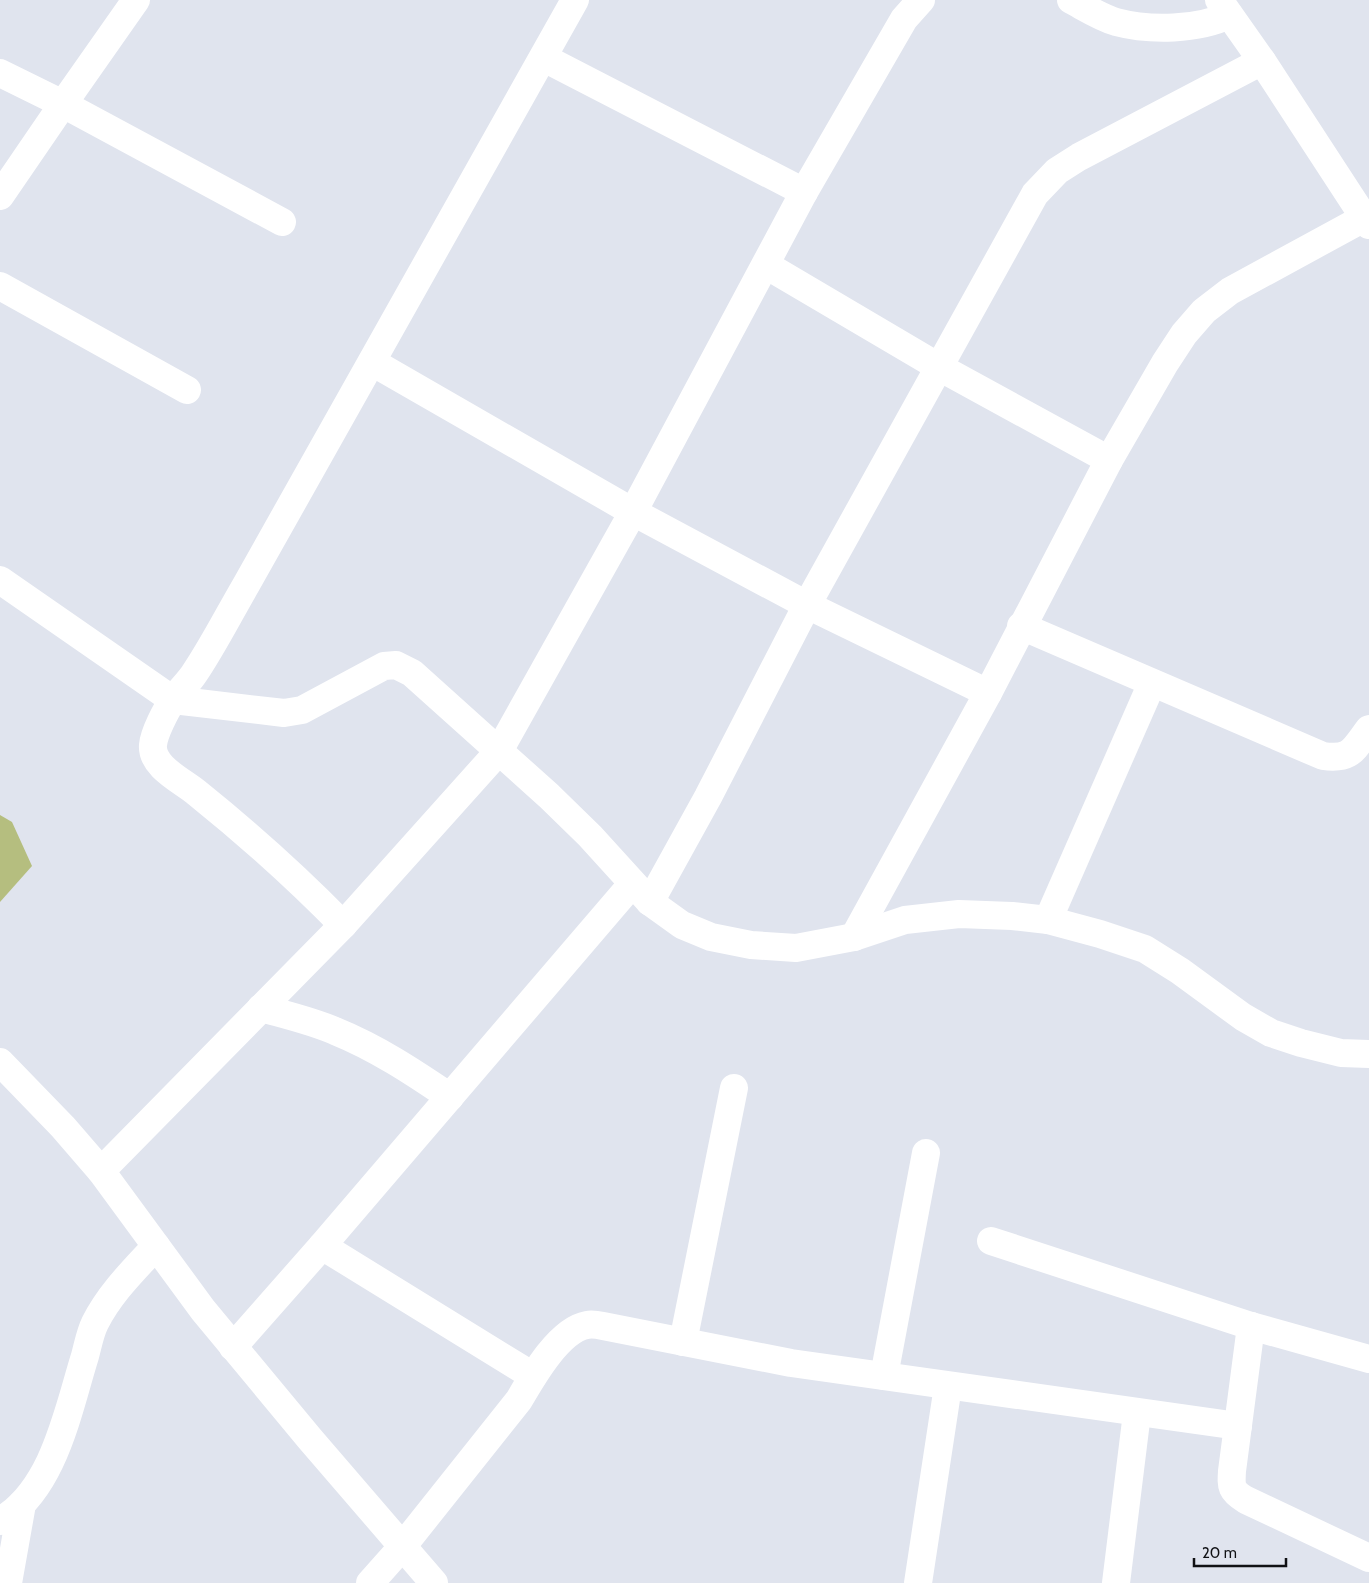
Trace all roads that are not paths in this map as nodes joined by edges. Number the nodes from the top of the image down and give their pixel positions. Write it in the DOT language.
graph roads {
  1 [pos="136,0"];
  2 [pos="575,0"];
  3 [pos="921,0"];
  4 [pos="1071,0"];
  5 [pos="1224,8"];
  6 [pos="544,58"];
  7 [pos="1262,61"];
  8 [pos="0,73"];
  9 [pos="62,104"];
  10 [pos="804,192"];
  11 [pos="0,196"];
  12 [pos="1367,221"];
  13 [pos="282,222"];
  14 [pos="766,265"];
  15 [pos="0,286"];
  16 [pos="372,362"];
  17 [pos="939,367"];
  18 [pos="187,390"];
  19 [pos="1109,460"];
  20 [pos="633,512"];
  21 [pos="0,580"];
  22 [pos="807,605"];
  23 [pos="1021,626"];
  24 [pos="1152,683"];
  25 [pos="988,693"];
  26 [pos="173,700"];
  27 [pos="1369,729"];
  28 [pos="499,750"];
  29 [pos="641,893"];
  30 [pos="1048,920"];
  31 [pos="343,925"];
  32 [pos="854,937"];
  33 [pos="262,1008"];
  34 [pos="1369,1054"];
  35 [pos="0,1062"];
  36 [pos="734,1088"];
  37 [pos="450,1097"];
  38 [pos="926,1153"];
  39 [pos="101,1171"];
  40 [pos="991,1241"];
  41 [pos="156,1246"];
  42 [pos="322,1246"];
  43 [pos="1251,1326"];
  44 [pos="684,1342"];
  45 [pos="233,1347"];
  46 [pos="1369,1359"];
  47 [pos="533,1376"];
  48 [pos="884,1376"];
  49 [pos="948,1386"];
  50 [pos="1137,1413"];
  51 [pos="1238,1426"];
  52 [pos="22,1504"];
  53 [pos="0,1521"];
  54 [pos="402,1547"];
  55 [pos="1369,1558"];
  56 [pos="8,1583"];
  57 [pos="370,1583"];
  58 [pos="434,1583"];
  59 [pos="918,1583"];
  60 [pos="1116,1583"];
  1 -- 9 [label="street"];
  2 -- 6 [label="street"];
  3 -- 10 [label="street"];
  4 -- 5 [label="street"];
  5 -- 7 [label="street"];
  6 -- 10 [label="street"];
  6 -- 16 [label="street"];
  7 -- 12 [label="street"];
  7 -- 17 [label="street"];
  8 -- 9 [label="street"];
  9 -- 11 [label="street"];
  9 -- 13 [label="street"];
  10 -- 14 [label="street"];
  12 -- 19 [label="street"];
  14 -- 17 [label="street"];
  14 -- 20 [label="street"];
  15 -- 18 [label="street"];
  16 -- 20 [label="street"];
  16 -- 26 [label="street"];
  17 -- 19 [label="street"];
  17 -- 22 [label="street"];
  19 -- 23 [label="street"];
  20 -- 22 [label="street"];
  20 -- 28 [label="street"];
  21 -- 26 [label="street"];
  22 -- 25 [label="street"];
  22 -- 29 [label="street"];
  23 -- 24 [label="street"];
  23 -- 25 [label="street"];
  24 -- 27 [label="street"];
  24 -- 30 [label="street"];
  25 -- 32 [label="street"];
  26 -- 28 [label="street"];
  26 -- 31 [label="street"];
  28 -- 29 [label="street"];
  28 -- 31 [label="street"];
  29 -- 32 [label="street"];
  29 -- 37 [label="street"];
  30 -- 32 [label="street"];
  30 -- 34 [label="street"];
  31 -- 33 [label="street"];
  33 -- 37 [label="street"];
  33 -- 39 [label="street"];
  35 -- 39 [label="street"];
  36 -- 44 [label="street"];
  37 -- 42 [label="street"];
  38 -- 48 [label="street"];
  39 -- 41 [label="street"];
  40 -- 43 [label="street"];
  41 -- 45 [label="street"];
  41 -- 52 [label="street"];
  42 -- 45 [label="street"];
  42 -- 47 [label="street"];
  43 -- 46 [label="street"];
  43 -- 51 [label="street"];
  44 -- 47 [label="street"];
  44 -- 48 [label="street"];
  45 -- 54 [label="street"];
  47 -- 54 [label="street"];
  48 -- 49 [label="street"];
  49 -- 50 [label="street"];
  49 -- 59 [label="street"];
  50 -- 51 [label="street"];
  50 -- 60 [label="street"];
  51 -- 55 [label="street"];
  52 -- 53 [label="street"];
  52 -- 56 [label="street"];
  54 -- 57 [label="street"];
  54 -- 58 [label="street"];
}
